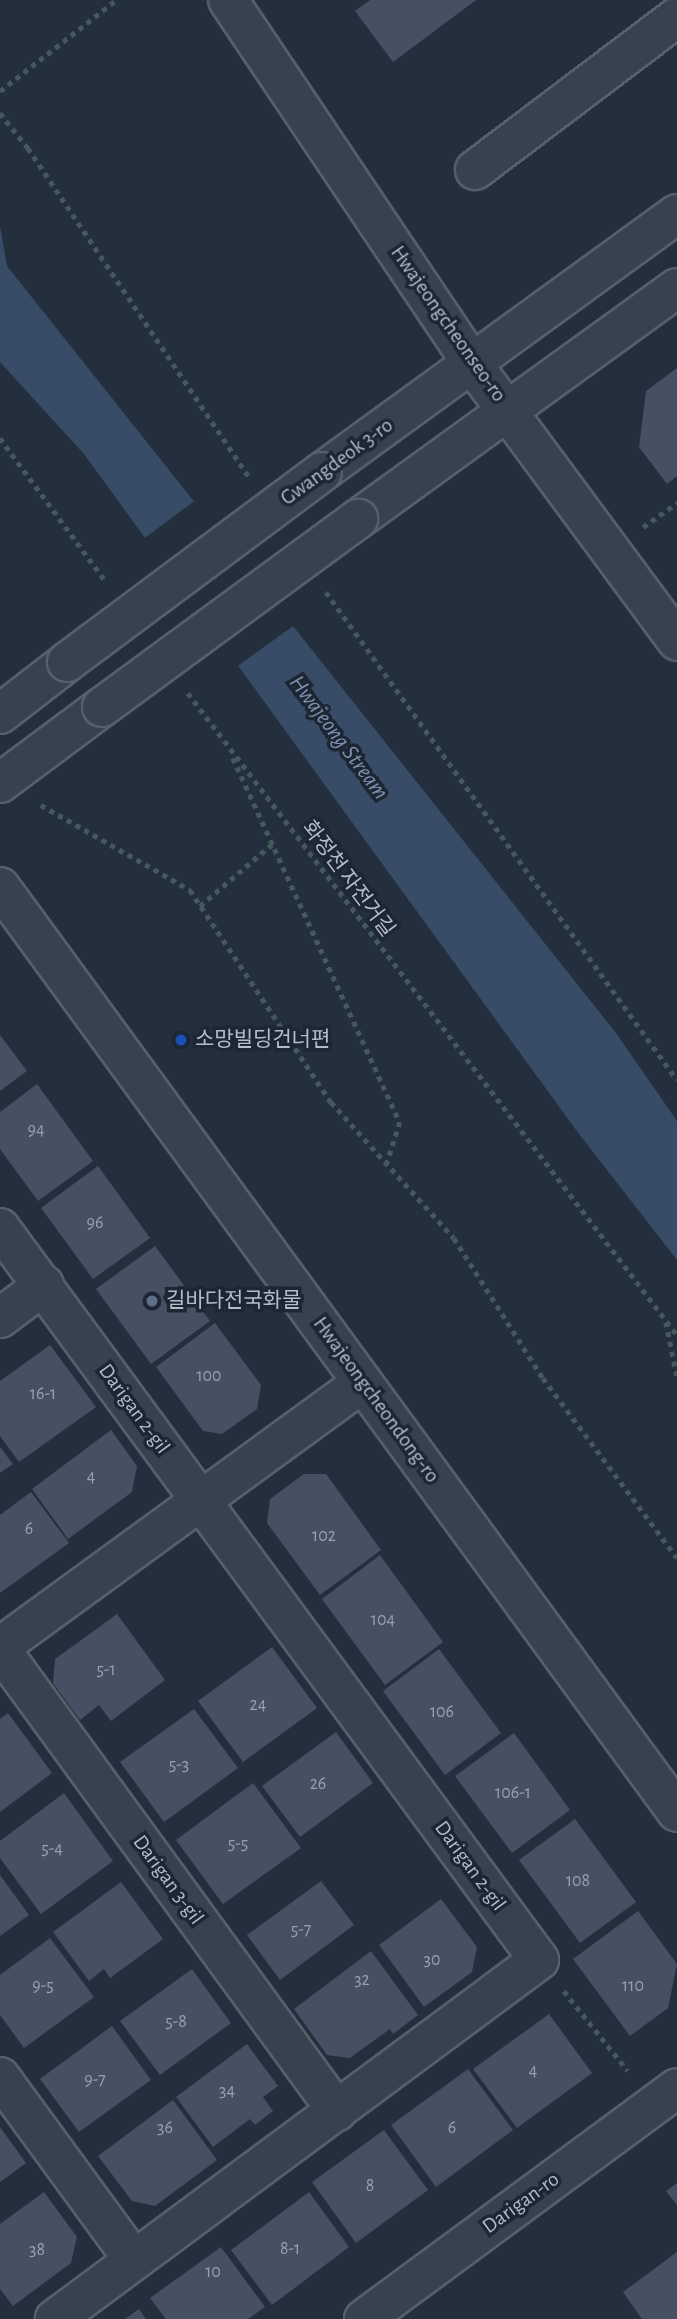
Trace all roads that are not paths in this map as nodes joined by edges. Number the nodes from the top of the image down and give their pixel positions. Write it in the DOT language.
graph roads {
  1 [pos="228,0"];
  2 [pos="677,17"];
  3 [pos="475,170"];
  4 [pos="677,214"];
  5 [pos="677,288"];
  6 [pos="473,365"];
  7 [pos="510,411"];
  8 [pos="677,641"];
  9 [pos="0,714"];
  10 [pos="1,783"];
  11 [pos="0,887"];
  12 [pos="0,1228"];
  13 [pos="44,1285"];
  14 [pos="0,1318"];
  15 [pos="363,1382"];
  16 [pos="202,1501"];
  17 [pos="0,1648"];
  18 [pos="677,1812"];
  19 [pos="0,2077"];
  20 [pos="666,2096"];
  21 [pos="337,2111"];
  22 [pos="134,2260"];
  23 [pos="55,2319"];
  24 [pos="365,2319"];
  1 -- 6 [label="street, Hwajeongcheonseo-ro"];
  2 -- 3 [label="street"];
  4 -- 6 [label="street, Gwangdeok 3-ro"];
  5 -- 7 [label="street"];
  6 -- 7 [label="street, Hwajeongcheonseo-ro"];
  6 -- 9 [label="street, Gwangdeok 3-ro, bridge"];
  7 -- 8 [label="street, Hwajeongcheonseo-ro"];
  7 -- 10 [label="street, bridge"];
  11 -- 15 [label="street, Hwajeongcheondong-ro"];
  12 -- 13 [label="street, Darigan 2-gil"];
  13 -- 14 [label="street"];
  13 -- 16 [label="street, Darigan 2-gil"];
  15 -- 16 [label="street, Darigan 3-gil"];
  15 -- 18 [label="street, Hwajeongcheondong-ro"];
  16 -- 17 [label="street, Darigan 3-gil"];
  16 -- 21 [label="street, Darigan 2-gil"];
  17 -- 21 [label="street, Darigan 3-gil"];
  19 -- 22 [label="street"];
  20 -- 24 [label="street, Darigan-ro"];
  21 -- 22 [label="street"];
  22 -- 23 [label="street"];
}
